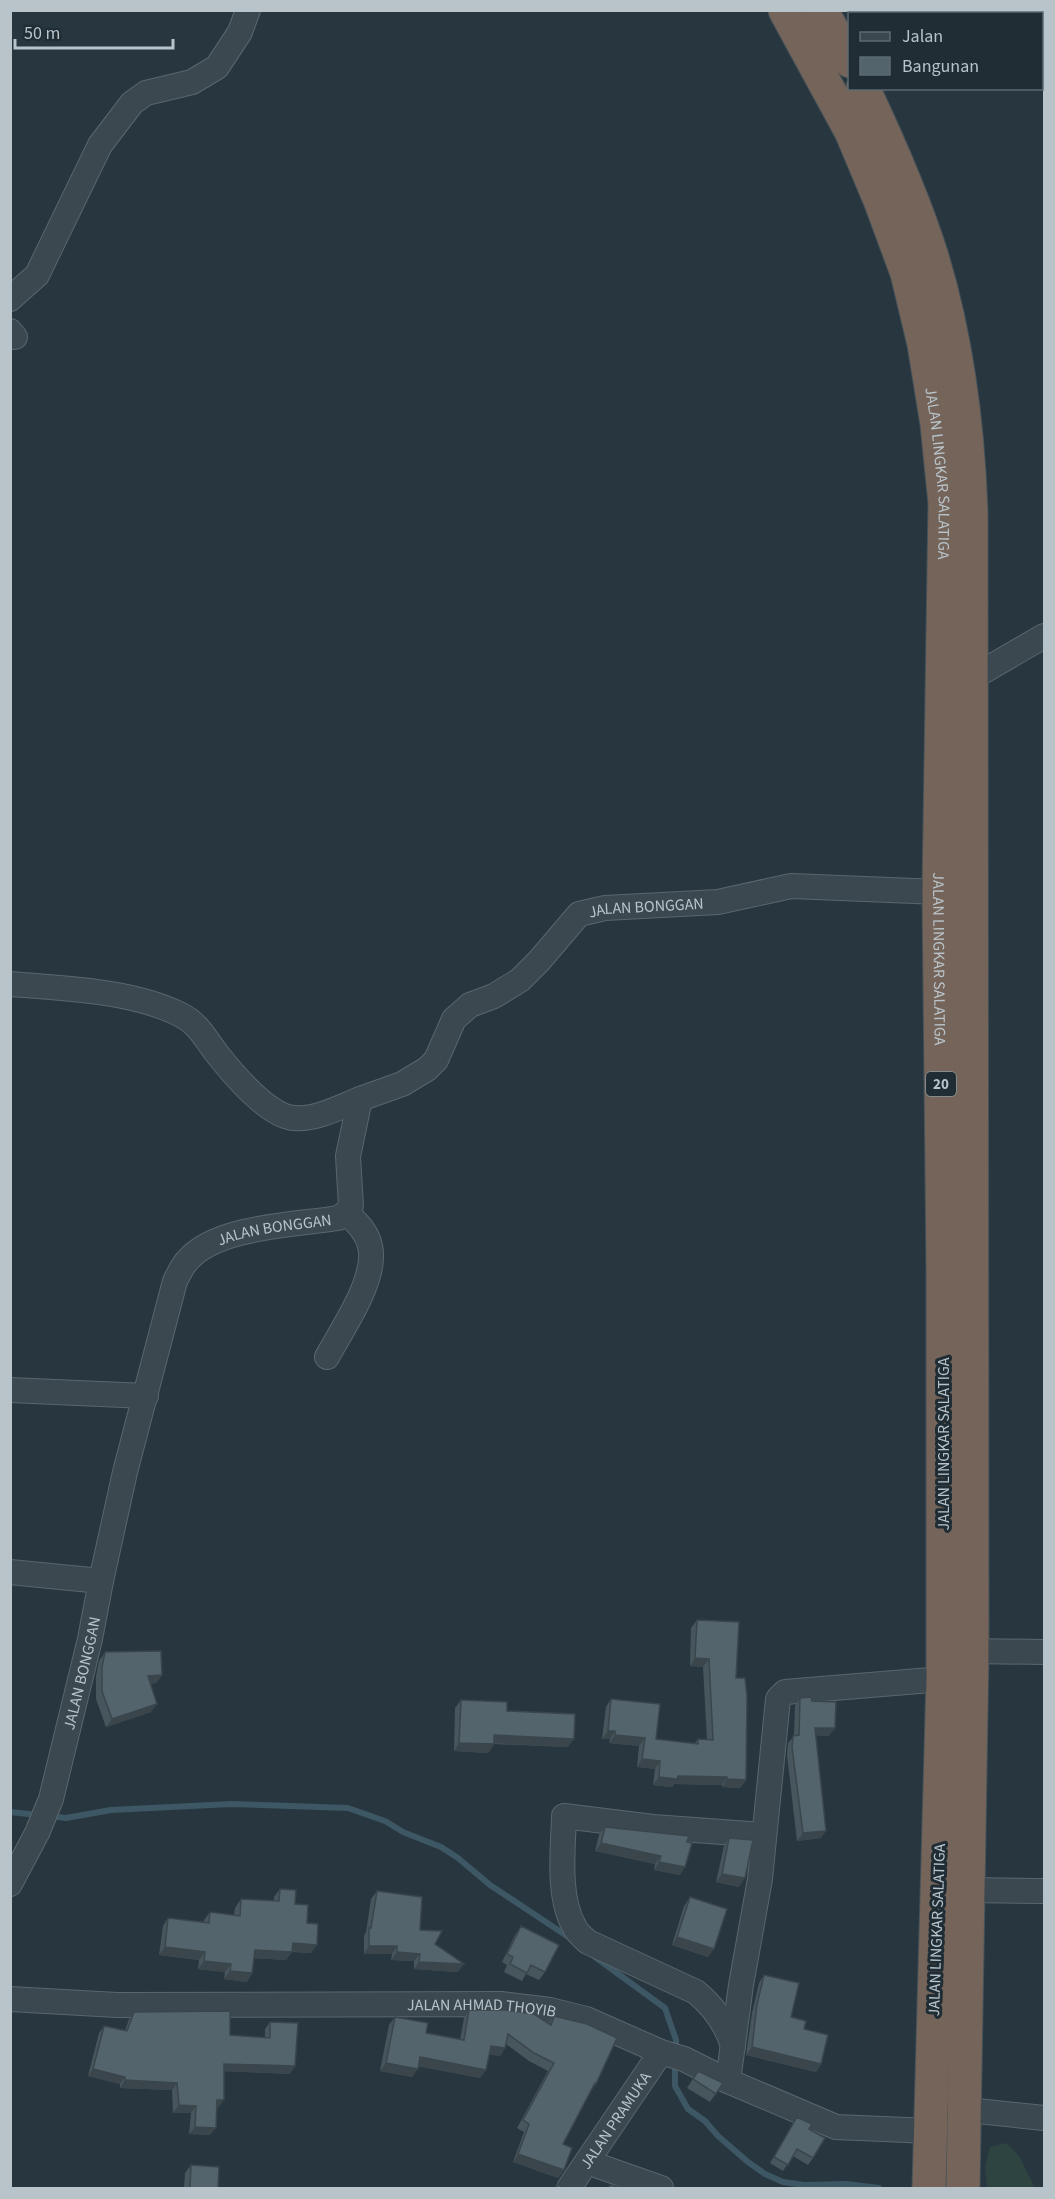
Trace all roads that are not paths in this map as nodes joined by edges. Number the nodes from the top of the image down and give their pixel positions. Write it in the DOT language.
graph roads {
  1 [pos="248,10"];
  2 [pos="785,10"];
  3 [pos="821,10"];
  4 [pos="848,59"];
  5 [pos="864,90"];
  6 [pos="10,299"];
  7 [pos="1044,636"];
  8 [pos="970,679"];
  9 [pos="956,780"];
  10 [pos="939,892"];
  11 [pos="10,984"];
  12 [pos="360,1099"];
  13 [pos="346,1213"];
  14 [pos="327,1357"];
  15 [pos="10,1390"];
  16 [pos="146,1396"];
  17 [pos="10,1572"];
  18 [pos="101,1581"];
  19 [pos="972,1651"];
  20 [pos="1044,1652"];
  21 [pos="943,1679"];
  22 [pos="764,1835"];
  23 [pos="10,1884"];
  24 [pos="969,1890"];
  25 [pos="1044,1891"];
  26 [pos="10,1998"];
  27 [pos="733,2046"];
  28 [pos="672,2056"];
  29 [pos="728,2081"];
  30 [pos="964,2111"];
  31 [pos="931,2118"];
  32 [pos="1044,2118"];
  33 [pos="587,2162"];
  34 [pos="569,2188"];
  35 [pos="661,2188"];
  36 [pos="929,2188"];
  37 [pos="963,2188"];
  1 -- 6 [label="street"];
  2 -- 9 [label="highway, JALAN LINGKAR SALATIGA / 20"];
  3 -- 4 [label="highway"];
  5 -- 8 [label="highway, JALAN LINGKAR SALATIGA / 20"];
  7 -- 8 [label="street"];
  8 -- 9 [label="highway, JALAN LINGKAR SALATIGA / 20"];
  9 -- 10 [label="highway, JALAN LINGKAR SALATIGA / 20"];
  9 -- 19 [label="highway, JALAN LINGKAR SALATIGA / 20"];
  10 -- 12 [label="street, JALAN BONGGAN"];
  10 -- 21 [label="highway, JALAN LINGKAR SALATIGA / 20"];
  11 -- 12 [label="street"];
  12 -- 13 [label="street, JALAN BONGGAN"];
  13 -- 14 [label="street"];
  13 -- 16 [label="street, JALAN BONGGAN"];
  15 -- 16 [label="street"];
  16 -- 18 [label="street, JALAN BONGGAN"];
  17 -- 18 [label="street"];
  18 -- 23 [label="street, JALAN BONGGAN"];
  19 -- 20 [label="street"];
  19 -- 24 [label="highway, JALAN LINGKAR SALATIGA / 20"];
  21 -- 22 [label="street"];
  21 -- 31 [label="highway, JALAN LINGKAR SALATIGA / 20"];
  22 -- 27 [label="street"];
  22 -- 27 [label="street"];
  24 -- 25 [label="street"];
  24 -- 30 [label="highway, JALAN LINGKAR SALATIGA / 20"];
  26 -- 28 [label="street, JALAN AHMAD THOYIB"];
  27 -- 29 [label="street"];
  28 -- 29 [label="street, JALAN AHMAD THOYIB"];
  28 -- 33 [label="street, JALAN PRAMUKA"];
  29 -- 31 [label="street, JALAN AHMAD THOYIB"];
  30 -- 31 [label="street, JALAN AHMAD THOYIB"];
  30 -- 32 [label="street, JALAN AHMAD THOYIB"];
  30 -- 37 [label="highway, JALAN LINGKAR SALATIGA / 20"];
  31 -- 36 [label="highway, JALAN LINGKAR SALATIGA / 20"];
  33 -- 34 [label="street, JALAN PRAMUKA"];
  33 -- 35 [label="street"];
}
